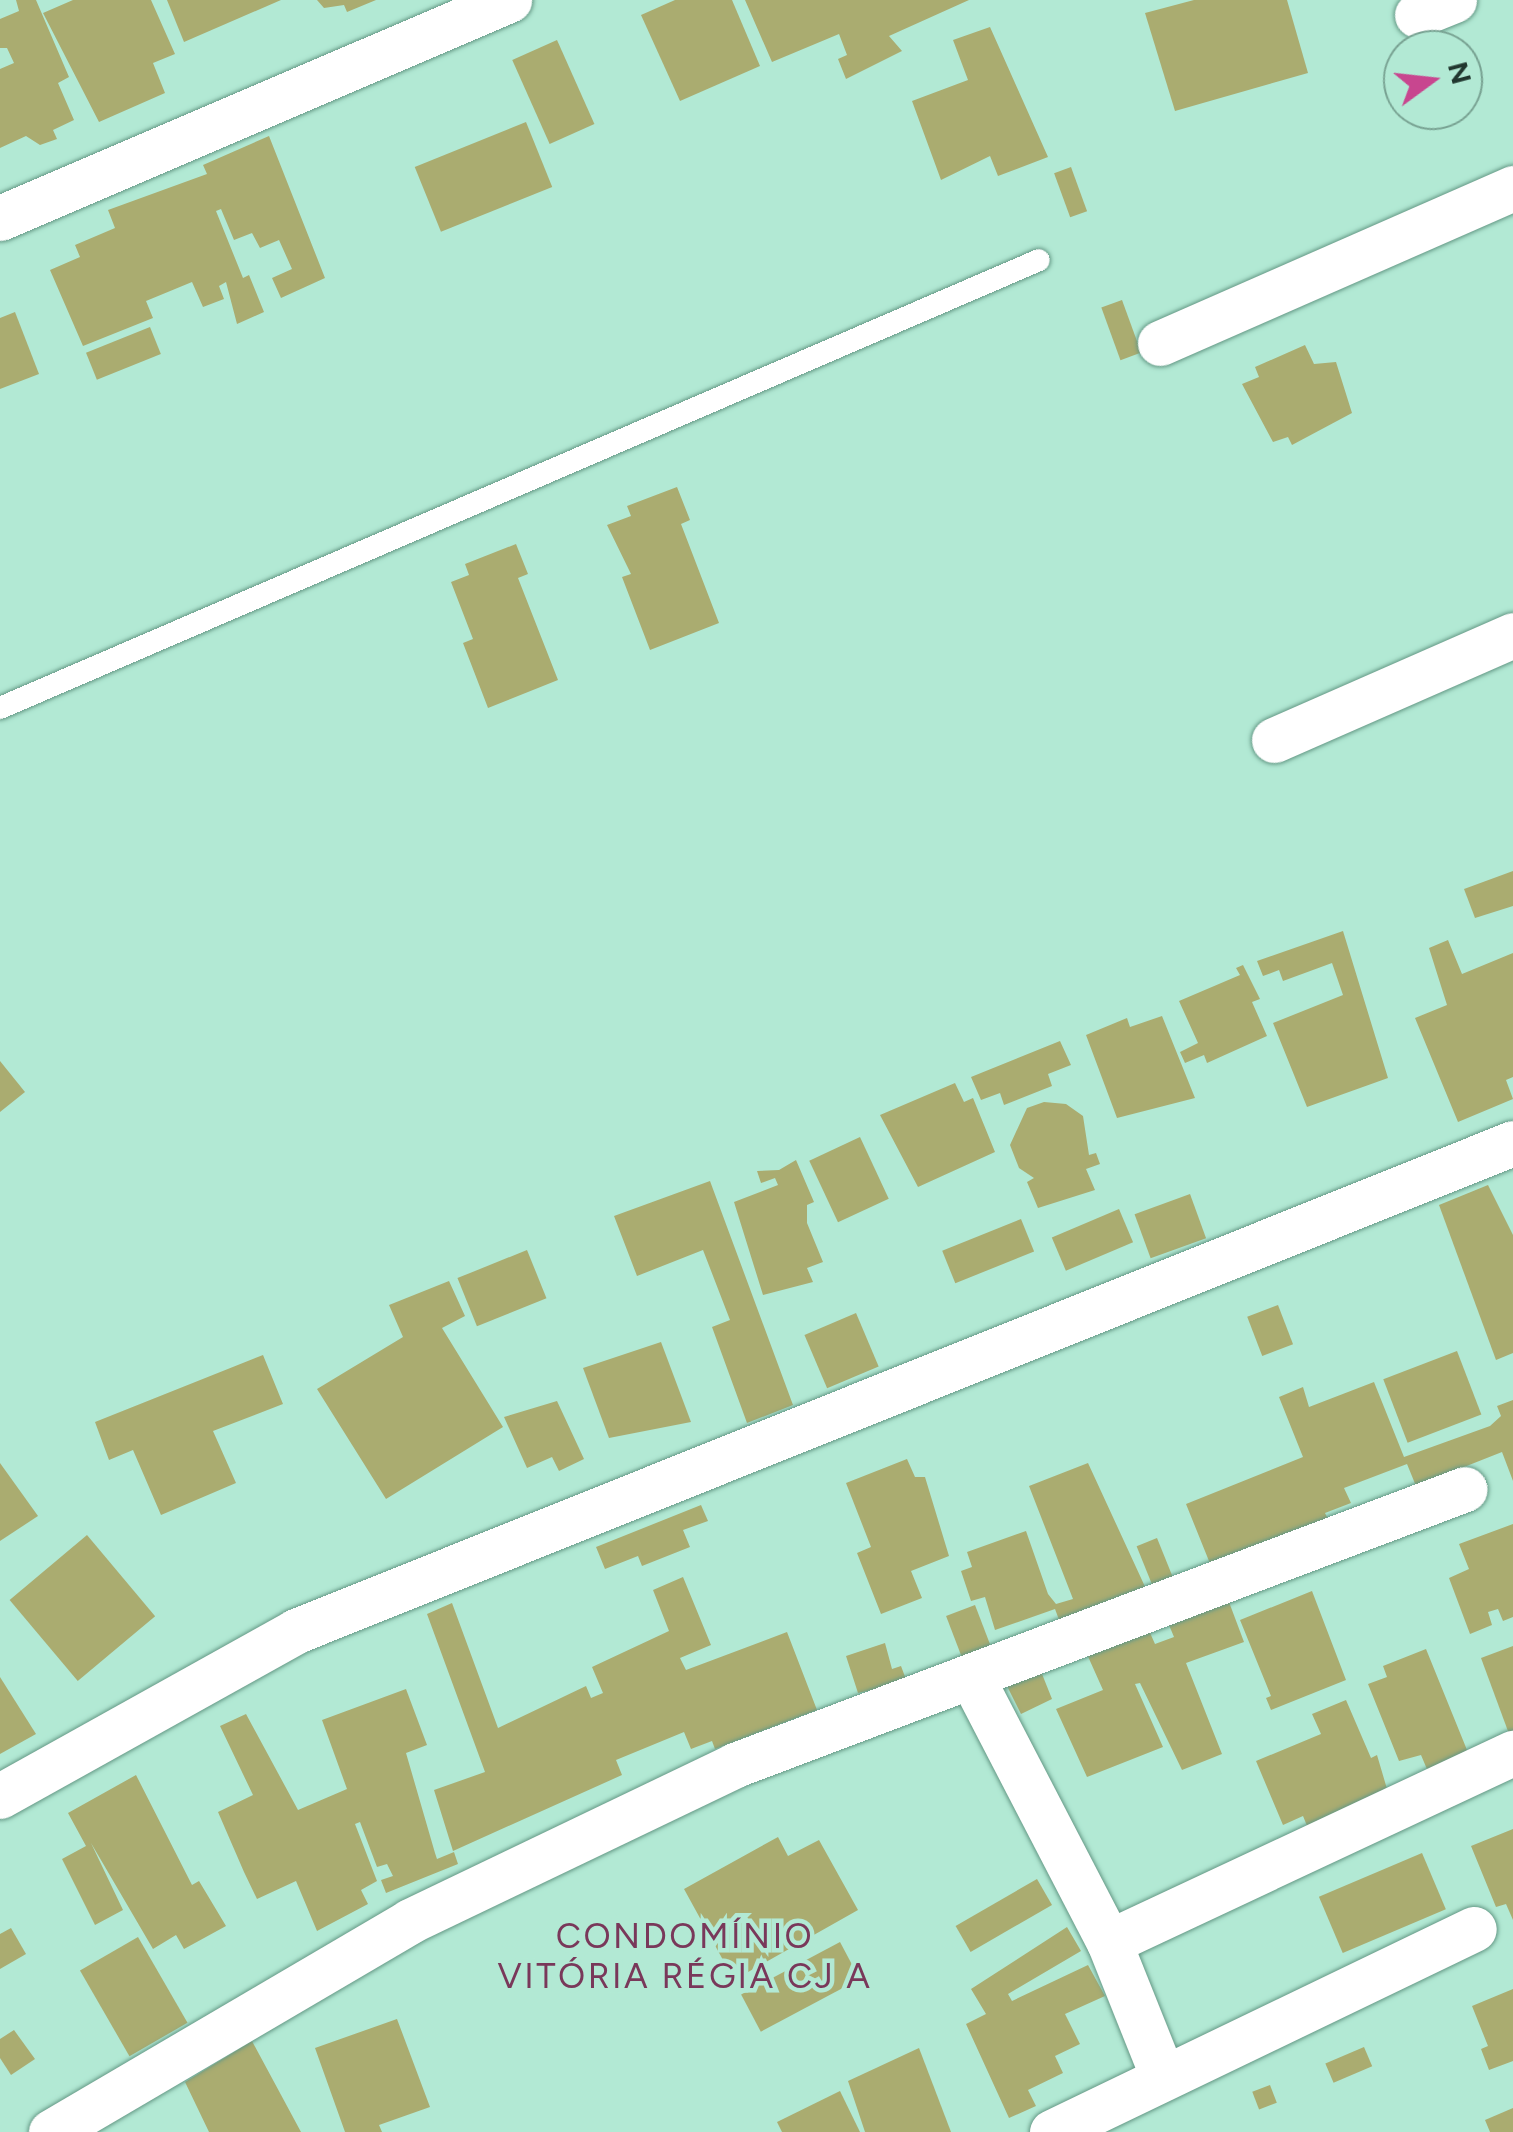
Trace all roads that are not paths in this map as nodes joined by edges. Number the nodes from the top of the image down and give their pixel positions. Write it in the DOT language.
graph roads {
  1 [pos="509,0"];
  2 [pos="1513,188"];
  3 [pos="0,218"];
  4 [pos="1040,260"];
  5 [pos="1160,343"];
  6 [pos="1513,635"];
  7 [pos="0,708"];
  8 [pos="1274,740"];
  9 [pos="1513,1143"];
  10 [pos="1465,1490"];
  11 [pos="972,1678"];
  12 [pos="1513,1752"];
  13 [pos="0,1796"];
  14 [pos="1474,1929"];
  15 [pos="1109,1942"];
  16 [pos="1163,2078"];
  17 [pos="52,2132"];
  18 [pos="1052,2132"];
  1 -- 3 [label="street"];
  2 -- 5 [label="street"];
  4 -- 7 [label="lane"];
  6 -- 8 [label="street"];
  9 -- 13 [label="street"];
  10 -- 11 [label="street"];
  11 -- 15 [label="street"];
  11 -- 17 [label="street"];
  12 -- 15 [label="street"];
  14 -- 16 [label="street"];
  15 -- 16 [label="street"];
  16 -- 18 [label="street"];
}
